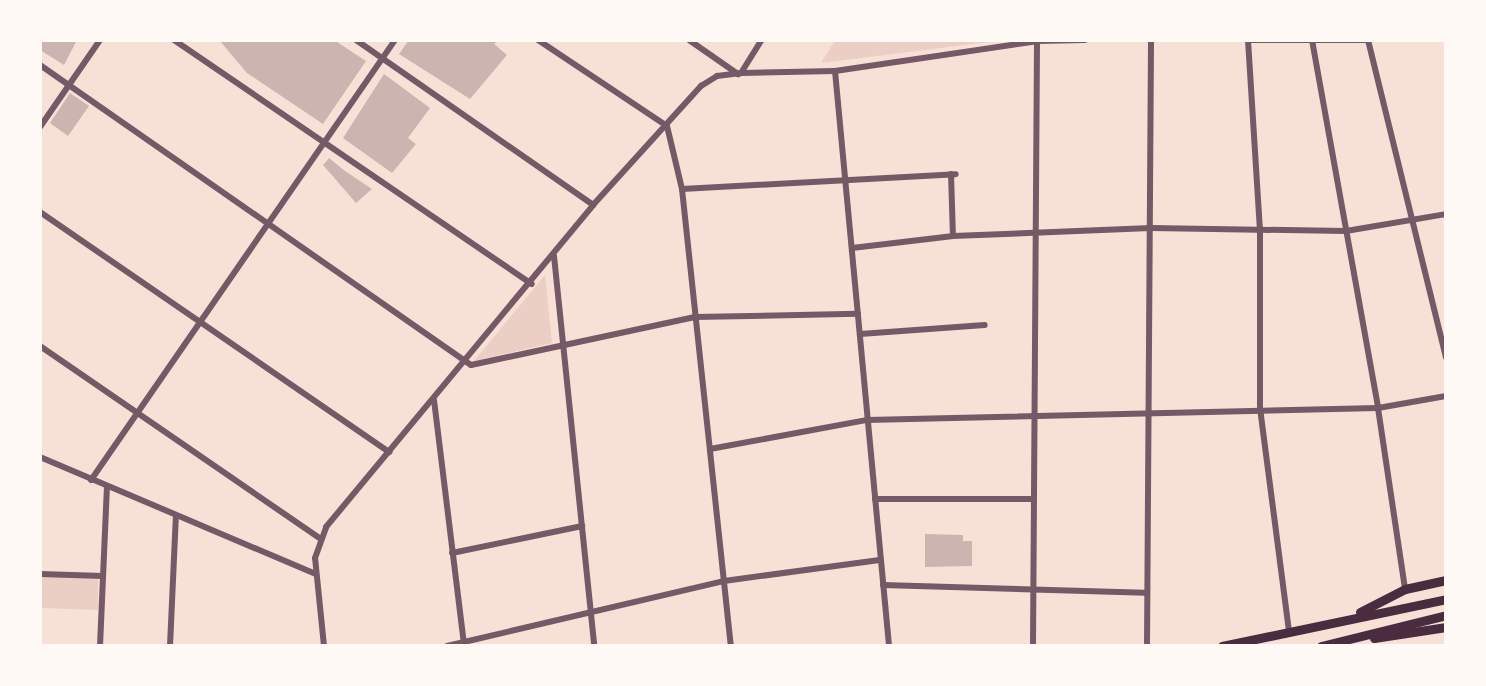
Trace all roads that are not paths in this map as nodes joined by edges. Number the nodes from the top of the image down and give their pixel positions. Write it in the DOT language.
graph roads {
  1 [pos="100,40"];
  2 [pos="174,40"];
  3 [pos="356,40"];
  4 [pos="395,40"];
  5 [pos="538,40"];
  6 [pos="689,40"];
  7 [pos="762,40"];
  8 [pos="1037,40"];
  9 [pos="1085,40"];
  10 [pos="1151,40"];
  11 [pos="1249,40"];
  12 [pos="1368,40"];
  13 [pos="1312,42"];
  14 [pos="382,59"];
  15 [pos="40,65"];
  16 [pos="835,71"];
  17 [pos="740,73"];
  18 [pos="69,85"];
  19 [pos="667,126"];
  20 [pos="40,127"];
  21 [pos="322,141"];
  22 [pos="846,182"];
  23 [pos="682,189"];
  24 [pos="593,205"];
  25 [pos="40,212"];
  26 [pos="1446,214"];
  27 [pos="269,222"];
  28 [pos="1410,224"];
  29 [pos="1151,228"];
  30 [pos="1346,231"];
  31 [pos="1260,232"];
  32 [pos="1036,234"];
  33 [pos="953,236"];
  34 [pos="852,248"];
  35 [pos="554,255"];
  36 [pos="532,284"];
  37 [pos="858,314"];
  38 [pos="695,317"];
  39 [pos="200,320"];
  40 [pos="985,325"];
  41 [pos="860,334"];
  42 [pos="1445,340"];
  43 [pos="40,346"];
  44 [pos="564,349"];
  45 [pos="1446,358"];
  46 [pos="465,362"];
  47 [pos="1446,396"];
  48 [pos="434,400"];
  49 [pos="1260,408"];
  50 [pos="1378,408"];
  51 [pos="139,411"];
  52 [pos="1149,411"];
  53 [pos="1035,415"];
  54 [pos="867,420"];
  55 [pos="710,449"];
  56 [pos="389,452"];
  57 [pos="40,457"];
  58 [pos="91,480"];
  59 [pos="107,487"];
  60 [pos="875,499"];
  61 [pos="1034,499"];
  62 [pos="176,516"];
  63 [pos="582,526"];
  64 [pos="319,538"];
  65 [pos="452,553"];
  66 [pos="880,560"];
  67 [pos="40,574"];
  68 [pos="315,574"];
  69 [pos="103,576"];
  70 [pos="1446,580"];
  71 [pos="724,581"];
  72 [pos="883,585"];
  73 [pos="1405,589"];
  74 [pos="1032,591"];
  75 [pos="1145,593"];
  76 [pos="1446,599"];
  77 [pos="591,612"];
  78 [pos="1446,615"];
  79 [pos="1350,617"];
  80 [pos="1446,627"];
  81 [pos="1289,630"];
  82 [pos="1336,643"];
  83 [pos="463,644"];
  84 [pos="100,646"];
  85 [pos="170,646"];
  86 [pos="324,646"];
  87 [pos="447,646"];
  88 [pos="594,646"];
  89 [pos="731,646"];
  90 [pos="889,646"];
  91 [pos="1033,646"];
  92 [pos="1147,646"];
  93 [pos="1222,646"];
  94 [pos="1321,646"];
  1 -- 18 [label="street"];
  2 -- 21 [label="street"];
  3 -- 14 [label="street"];
  4 -- 14 [label="street"];
  5 -- 19 [label="street"];
  6 -- 17 [label="street"];
  7 -- 17 [label="street"];
  8 -- 9 [label="street"];
  8 -- 16 [label="street"];
  8 -- 32 [label="street"];
  10 -- 29 [label="street"];
  11 -- 13 [label="street"];
  11 -- 31 [label="street"];
  12 -- 13 [label="street"];
  12 -- 28 [label="street"];
  13 -- 30 [label="street"];
  14 -- 21 [label="street"];
  14 -- 24 [label="street"];
  15 -- 18 [label="street"];
  16 -- 17 [label="street"];
  16 -- 22 [label="street"];
  17 -- 19 [label="street"];
  18 -- 20 [label="street"];
  18 -- 27 [label="street"];
  19 -- 23 [label="street"];
  19 -- 24 [label="street"];
  21 -- 27 [label="street"];
  21 -- 36 [label="street"];
  22 -- 23 [label="street"];
  22 -- 33 [label="street"];
  22 -- 34 [label="street"];
  23 -- 38 [label="street"];
  24 -- 35 [label="street"];
  25 -- 39 [label="street"];
  26 -- 28 [label="street"];
  27 -- 39 [label="street"];
  27 -- 46 [label="street"];
  28 -- 30 [label="street"];
  28 -- 42 [label="street"];
  29 -- 31 [label="street"];
  29 -- 32 [label="street"];
  29 -- 52 [label="street"];
  30 -- 31 [label="street"];
  30 -- 50 [label="street"];
  31 -- 49 [label="street"];
  32 -- 33 [label="street"];
  32 -- 53 [label="street"];
  33 -- 34 [label="street"];
  34 -- 37 [label="street"];
  35 -- 36 [label="street"];
  35 -- 44 [label="street"];
  36 -- 46 [label="street"];
  37 -- 38 [label="street"];
  37 -- 41 [label="street"];
  38 -- 44 [label="street"];
  38 -- 55 [label="street"];
  39 -- 51 [label="street"];
  39 -- 56 [label="street"];
  40 -- 41 [label="street"];
  41 -- 54 [label="street"];
  42 -- 45 [label="street"];
  43 -- 51 [label="street"];
  44 -- 46 [label="street"];
  44 -- 63 [label="street"];
  46 -- 48 [label="street"];
  47 -- 50 [label="street"];
  48 -- 56 [label="street"];
  48 -- 65 [label="street"];
  49 -- 50 [label="street"];
  49 -- 52 [label="street"];
  49 -- 81 [label="street"];
  50 -- 73 [label="street"];
  51 -- 58 [label="street"];
  51 -- 64 [label="street"];
  52 -- 53 [label="street"];
  52 -- 75 [label="street"];
  53 -- 54 [label="street"];
  53 -- 61 [label="street"];
  54 -- 55 [label="street"];
  54 -- 60 [label="street"];
  55 -- 71 [label="street"];
  56 -- 64 [label="street"];
  57 -- 58 [label="street"];
  58 -- 59 [label="street"];
  59 -- 62 [label="street"];
  59 -- 69 [label="street"];
  60 -- 61 [label="street"];
  60 -- 66 [label="street"];
  61 -- 74 [label="street"];
  62 -- 68 [label="street"];
  62 -- 85 [label="street"];
  63 -- 65 [label="street"];
  63 -- 77 [label="street"];
  64 -- 68 [label="street"];
  65 -- 83 [label="street"];
  66 -- 71 [label="street"];
  66 -- 72 [label="street"];
  67 -- 69 [label="street"];
  68 -- 86 [label="street"];
  69 -- 84 [label="street"];
  70 -- 73 [label="main road"];
  71 -- 77 [label="street"];
  71 -- 89 [label="street"];
  72 -- 74 [label="street"];
  72 -- 90 [label="street"];
  73 -- 79 [label="main road"];
  74 -- 75 [label="street"];
  74 -- 91 [label="street"];
  75 -- 92 [label="street"];
  76 -- 79 [label="main road"];
  77 -- 83 [label="street"];
  77 -- 88 [label="street"];
  78 -- 82 [label="main road"];
  79 -- 81 [label="main road"];
  80 -- 82 [label="main road"];
  81 -- 93 [label="main road"];
  82 -- 94 [label="main road"];
  83 -- 87 [label="street"];
}
